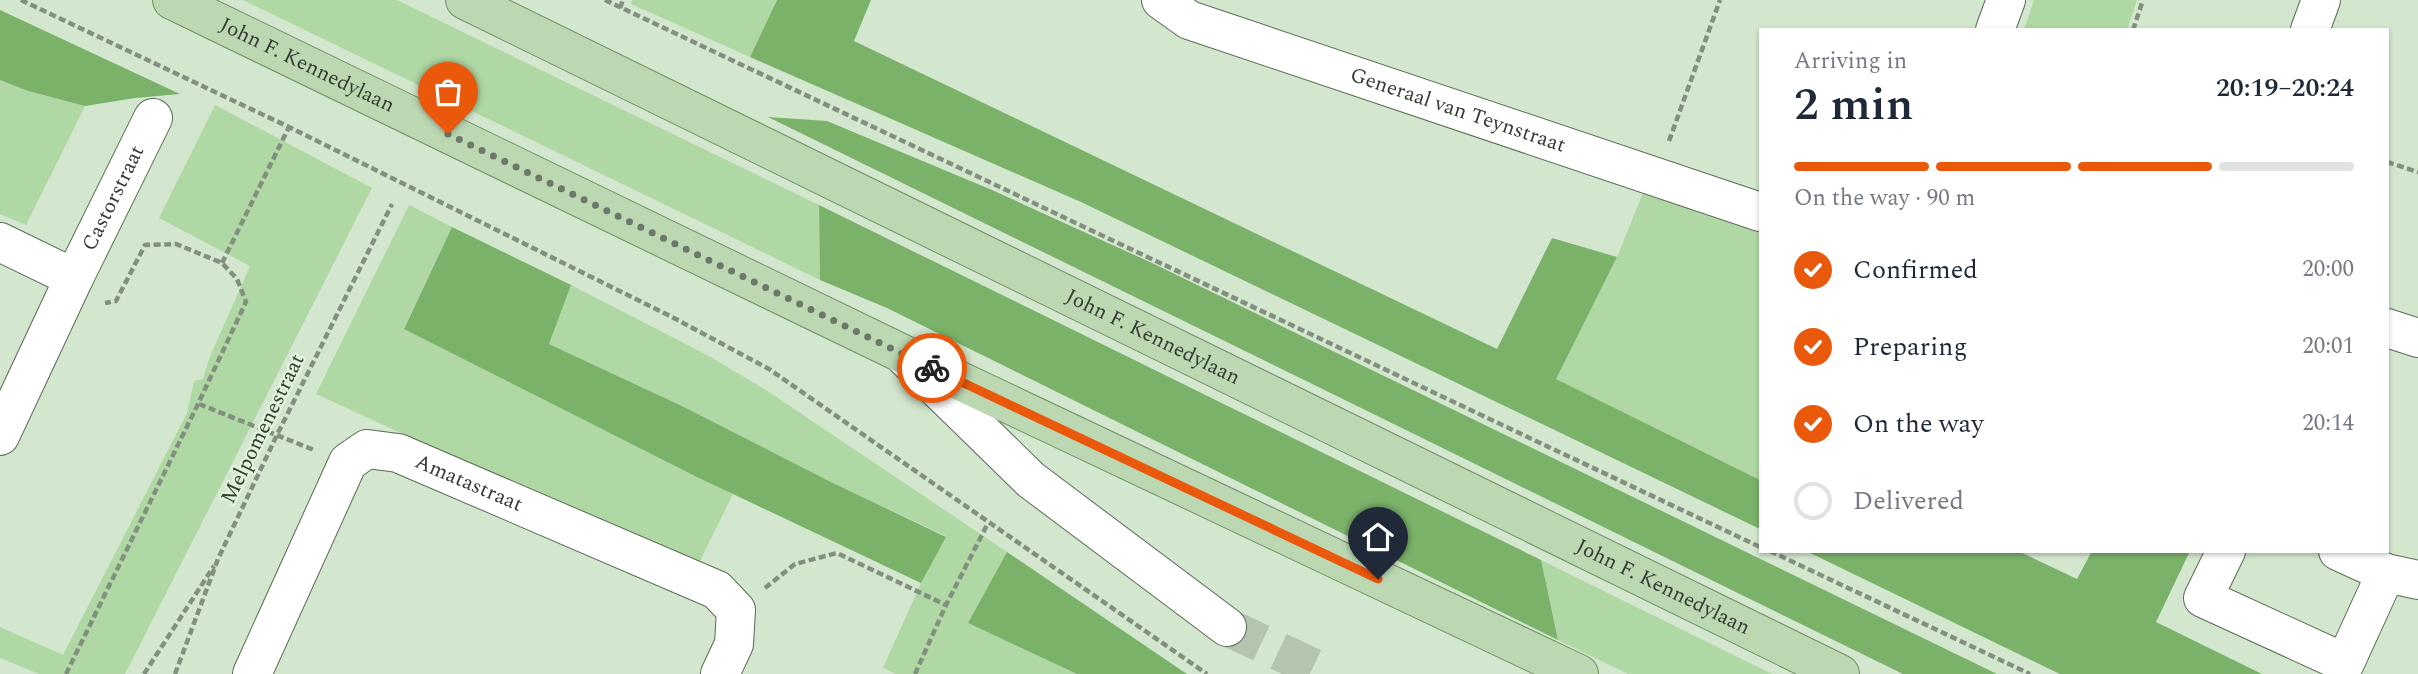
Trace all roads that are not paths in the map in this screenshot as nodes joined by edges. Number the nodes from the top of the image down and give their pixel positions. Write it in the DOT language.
graph roads {
  1 [pos="172,0"];
  2 [pos="465,0"];
  3 [pos="1161,0"];
  4 [pos="2006,0"];
  5 [pos="2321,0"];
  6 [pos="1996,28"];
  7 [pos="2311,28"];
  8 [pos="153,118"];
  9 [pos="1759,212"];
  10 [pos="0,242"];
  11 [pos="68,293"];
  12 [pos="2389,329"];
  13 [pos="2418,338"];
  14 [pos="901,353"];
  15 [pos="0,436"];
  16 [pos="2225,553"];
  17 [pos="2343,553"];
  18 [pos="2402,576"];
  19 [pos="1227,627"];
  20 [pos="253,674"];
  21 [pos="720,674"];
  22 [pos="1580,674"];
  23 [pos="1840,674"];
  1 -- 14 [label="main road, John F. Kennedylaan"];
  2 -- 23 [label="main road, John F. Kennedylaan"];
  3 -- 9 [label="street, Generaal van Teynstraat"];
  4 -- 6 [label="street"];
  5 -- 7 [label="street"];
  8 -- 11 [label="street, Castorstraat"];
  10 -- 11 [label="street"];
  11 -- 15 [label="street, Castorstraat"];
  12 -- 13 [label="street"];
  14 -- 19 [label="street"];
  14 -- 22 [label="main road, John F. Kennedylaan"];
  16 -- 18 [label="street"];
  17 -- 18 [label="street"];
  20 -- 21 [label="street, Amatastraat"];
}
